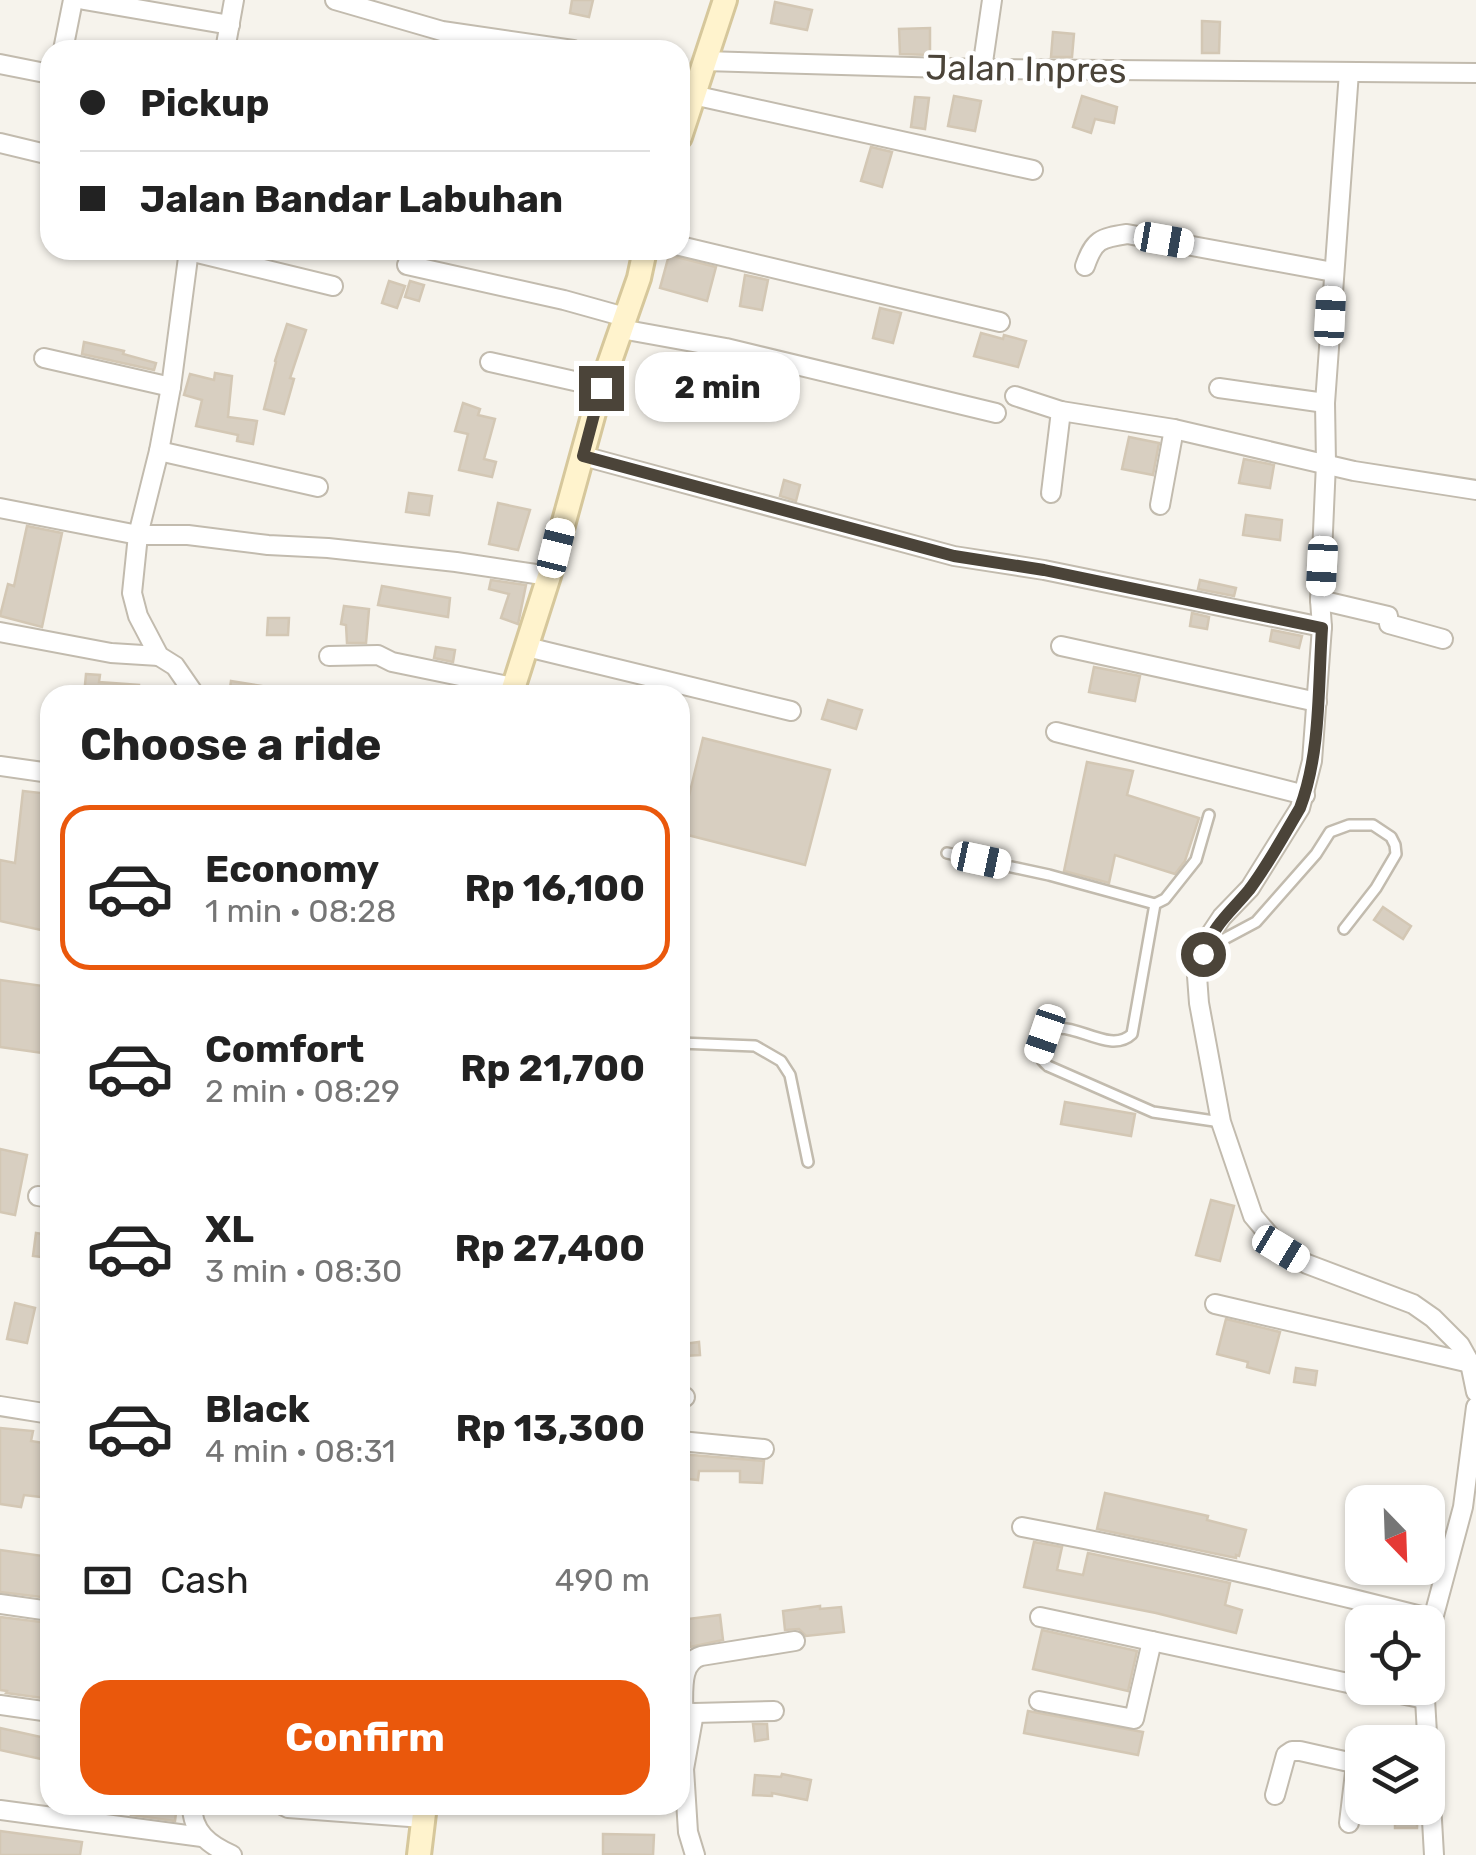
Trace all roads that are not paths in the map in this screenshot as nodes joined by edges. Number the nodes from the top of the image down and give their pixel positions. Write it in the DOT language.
graph roads {
  1 [pos="73,0"];
  2 [pos="84,0"];
  3 [pos="234,0"];
  4 [pos="334,0"];
  5 [pos="992,0"];
  6 [pos="722,1"];
  7 [pos="230,25"];
  8 [pos="65,40"];
  9 [pos="227,40"];
  10 [pos="504,40"];
  11 [pos="704,61"];
  12 [pos="0,64"];
  13 [pos="982,69"];
  14 [pos="40,72"];
  15 [pos="1349,72"];
  16 [pos="1476,73"];
  17 [pos="690,88"];
  18 [pos="0,143"];
  19 [pos="40,153"];
  20 [pos="1033,170"];
  21 [pos="690,248"];
  22 [pos="188,260"];
  23 [pos="229,260"];
  24 [pos="643,260"];
  25 [pos="406,265"];
  26 [pos="1085,266"];
  27 [pos="1333,272"];
  28 [pos="333,286"];
  29 [pos="1000,322"];
  30 [pos="623,323"];
  31 [pos="44,358"];
  32 [pos="490,362"];
  33 [pos="172,387"];
  34 [pos="601,388"];
  35 [pos="1219,388"];
  36 [pos="1015,396"];
  37 [pos="1325,403"];
  38 [pos="1062,411"];
  39 [pos="996,413"];
  40 [pos="1174,429"];
  41 [pos="159,451"];
  42 [pos="583,456"];
  43 [pos="1326,463"];
  44 [pos="318,487"];
  45 [pos="1476,490"];
  46 [pos="1051,493"];
  47 [pos="1160,505"];
  48 [pos="0,508"];
  49 [pos="138,534"];
  50 [pos="549,576"];
  51 [pos="1320,600"];
  52 [pos="1322,628"];
  53 [pos="0,632"];
  54 [pos="1442,639"];
  55 [pos="527,646"];
  56 [pos="1061,646"];
  57 [pos="159,656"];
  58 [pos="329,656"];
  59 [pos="188,685"];
  60 [pos="487,685"];
  61 [pos="514,685"];
  62 [pos="685,685"];
  63 [pos="690,686"];
  64 [pos="1318,702"];
  65 [pos="791,711"];
  66 [pos="1056,732"];
  67 [pos="0,766"];
  68 [pos="40,772"];
  69 [pos="1305,795"];
  70 [pos="1208,815"];
  71 [pos="947,853"];
  72 [pos="1155,904"];
  73 [pos="1344,929"];
  74 [pos="1203,954"];
  75 [pos="690,1043"];
  76 [pos="1221,1122"];
  77 [pos="808,1162"];
  78 [pos="1215,1304"];
  79 [pos="1470,1363"];
  80 [pos="1476,1392"];
  81 [pos="0,1406"];
  82 [pos="1476,1407"];
  83 [pos="40,1412"];
  84 [pos="690,1442"];
  85 [pos="764,1449"];
  86 [pos="1022,1527"];
  87 [pos="0,1604"];
  88 [pos="1379,1605"];
  89 [pos="1437,1605"];
  90 [pos="40,1610"];
  91 [pos="1040,1618"];
  92 [pos="796,1640"];
  93 [pos="1152,1641"];
  94 [pos="690,1662"];
  95 [pos="1345,1682"];
  96 [pos="1039,1701"];
  97 [pos="0,1705"];
  98 [pos="40,1711"];
  99 [pos="774,1711"];
  100 [pos="690,1712"];
  101 [pos="1345,1762"];
  102 [pos="1275,1796"];
  103 [pos="0,1810"];
  104 [pos="192,1815"];
  105 [pos="424,1815"];
  106 [pos="687,1815"];
  107 [pos="1432,1825"];
  108 [pos="202,1837"];
  109 [pos="232,1855"];
  110 [pos="420,1855"];
  111 [pos="695,1855"];
  112 [pos="1434,1855"];
  1 -- 8 [label="street"];
  2 -- 7 [label="street"];
  3 -- 7 [label="street"];
  4 -- 10 [label="street"];
  5 -- 13 [label="street"];
  6 -- 11 [label="main road"];
  7 -- 9 [label="street"];
  11 -- 13 [label="street, Jalan Inpres"];
  11 -- 17 [label="main road"];
  12 -- 14 [label="street"];
  13 -- 15 [label="street, Jalan Inpres"];
  15 -- 16 [label="street, Jalan Inpres"];
  15 -- 27 [label="street"];
  17 -- 20 [label="street"];
  18 -- 19 [label="street"];
  21 -- 29 [label="street"];
  22 -- 33 [label="street"];
  23 -- 28 [label="street"];
  24 -- 30 [label="main road"];
  25 -- 30 [label="street"];
  26 -- 27 [label="street"];
  27 -- 37 [label="street"];
  30 -- 34 [label="main road"];
  30 -- 39 [label="street"];
  31 -- 33 [label="street"];
  32 -- 34 [label="street"];
  33 -- 41 [label="street"];
  34 -- 42 [label="main road"];
  35 -- 37 [label="street"];
  36 -- 38 [label="street"];
  37 -- 43 [label="street"];
  38 -- 40 [label="street"];
  38 -- 46 [label="street"];
  40 -- 43 [label="street"];
  40 -- 47 [label="street"];
  41 -- 44 [label="street"];
  41 -- 49 [label="street"];
  42 -- 50 [label="main road"];
  42 -- 52 [label="street"];
  43 -- 45 [label="street"];
  43 -- 51 [label="street"];
  48 -- 49 [label="street"];
  49 -- 50 [label="street"];
  49 -- 57 [label="street"];
  50 -- 55 [label="main road"];
  51 -- 52 [label="street"];
  51 -- 54 [label="street"];
  52 -- 64 [label="street"];
  53 -- 57 [label="street"];
  55 -- 61 [label="main road"];
  55 -- 62 [label="street"];
  56 -- 64 [label="street"];
  57 -- 59 [label="street"];
  58 -- 60 [label="street"];
  63 -- 65 [label="street"];
  64 -- 69 [label="street"];
  66 -- 69 [label="street"];
  67 -- 68 [label="street"];
  69 -- 74 [label="street"];
  70 -- 72 [label="lane"];
  71 -- 72 [label="lane"];
  72 -- 76 [label="lane"];
  73 -- 74 [label="lane"];
  74 -- 76 [label="street"];
  75 -- 77 [label="lane"];
  76 -- 79 [label="street"];
  78 -- 79 [label="street"];
  79 -- 80 [label="street"];
  81 -- 83 [label="street"];
  82 -- 89 [label="street"];
  84 -- 85 [label="street"];
  86 -- 88 [label="street"];
  87 -- 90 [label="street"];
  91 -- 93 [label="street"];
  92 -- 94 [label="street"];
  93 -- 95 [label="street"];
  93 -- 96 [label="street"];
  97 -- 98 [label="street"];
  99 -- 100 [label="street"];
  101 -- 102 [label="street"];
  103 -- 108 [label="street"];
  104 -- 108 [label="street"];
  105 -- 110 [label="main road"];
  106 -- 111 [label="street"];
  107 -- 112 [label="street"];
  108 -- 109 [label="street"];
}
